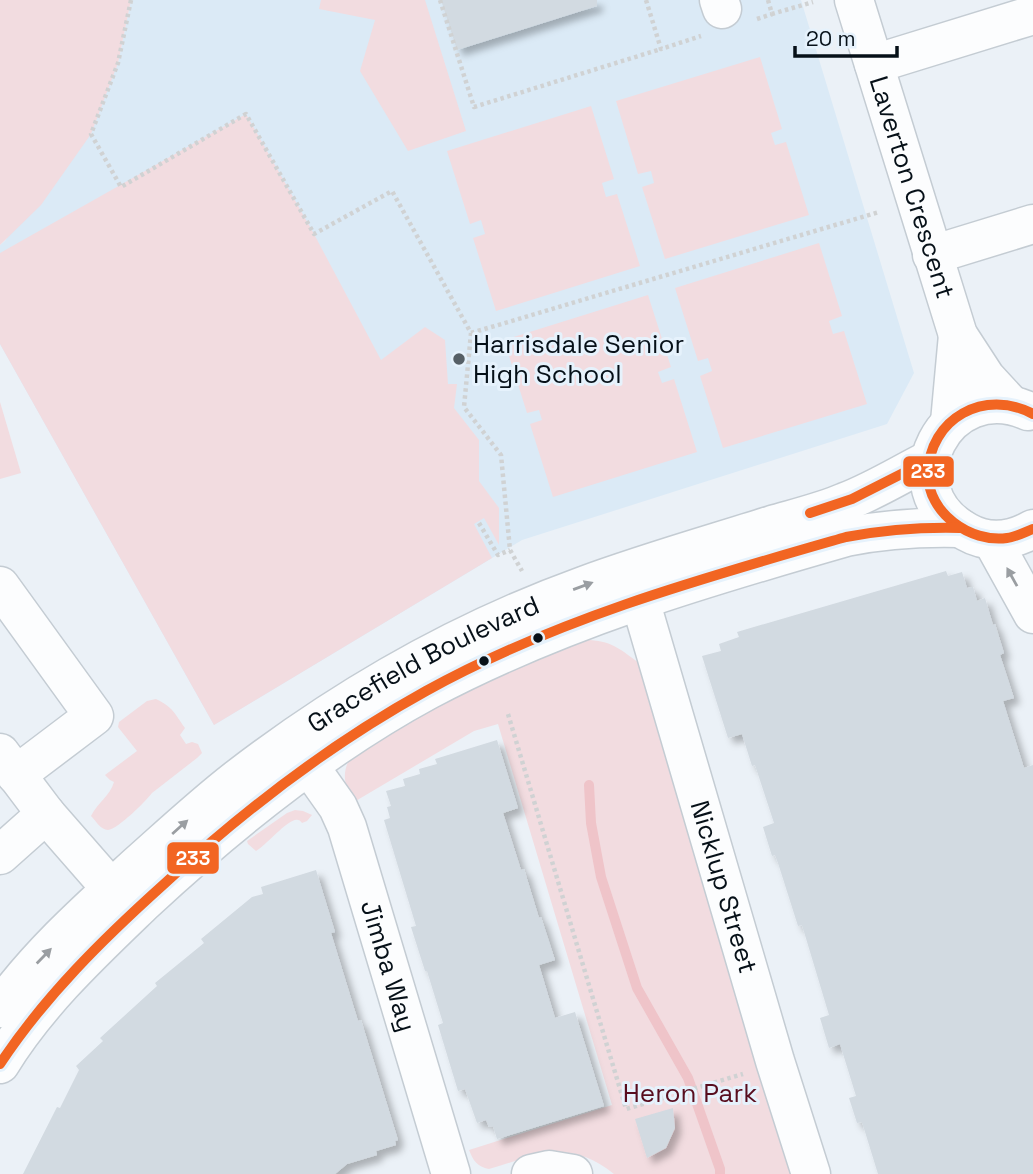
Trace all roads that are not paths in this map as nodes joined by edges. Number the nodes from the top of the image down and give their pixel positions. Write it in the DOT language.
graph roads {
  1 [pos="854,0"];
  2 [pos="1033,15"];
  3 [pos="874,64"];
  4 [pos="1033,224"];
  5 [pos="932,255"];
  6 [pos="958,334"];
  7 [pos="1022,409"];
  8 [pos="950,422"];
  9 [pos="929,460"];
  10 [pos="1033,529"];
  11 [pos="976,534"];
  12 [pos="0,586"];
  13 [pos="640,600"];
  14 [pos="1033,614"];
  15 [pos="8,764"];
  16 [pos="309,766"];
  17 [pos="46,814"];
  18 [pos="0,855"];
  19 [pos="122,902"];
  20 [pos="0,1008"];
  21 [pos="0,1064"];
  22 [pos="451,1174"];
  23 [pos="531,1174"];
  24 [pos="573,1174"];
  25 [pos="811,1174"];
  1 -- 3 [label="street, Laverton Crescent"];
  2 -- 3 [label="street"];
  3 -- 5 [label="street, Laverton Crescent"];
  4 -- 5 [label="street"];
  5 -- 6 [label="street, Laverton Crescent"];
  6 -- 7 [label="street, Laverton Crescent"];
  6 -- 8 [label="street, Laverton Crescent"];
  7 -- 8 [label="street"];
  8 -- 9 [label="street"];
  9 -- 11 [label="street"];
  19 -- 9 [label="street, Gracefield Boulevard, one-way"];
  10 -- 11 [label="street, Gracefield Boulevard"];
  11 -- 13 [label="street, Gracefield Boulevard"];
  14 -- 11 [label="street, one-way"];
  12 -- 15 [label="street"];
  13 -- 16 [label="street, Gracefield Boulevard"];
  13 -- 25 [label="street, Nicklup Street"];
  15 -- 17 [label="street"];
  16 -- 19 [label="street, Gracefield Boulevard"];
  16 -- 22 [label="street, Jimba Way"];
  17 -- 18 [label="street"];
  17 -- 19 [label="street"];
  20 -- 19 [label="street, Gracefield Boulevard, one-way"];
  19 -- 21 [label="street, Gracefield Boulevard"];
  23 -- 24 [label="street"];
}
